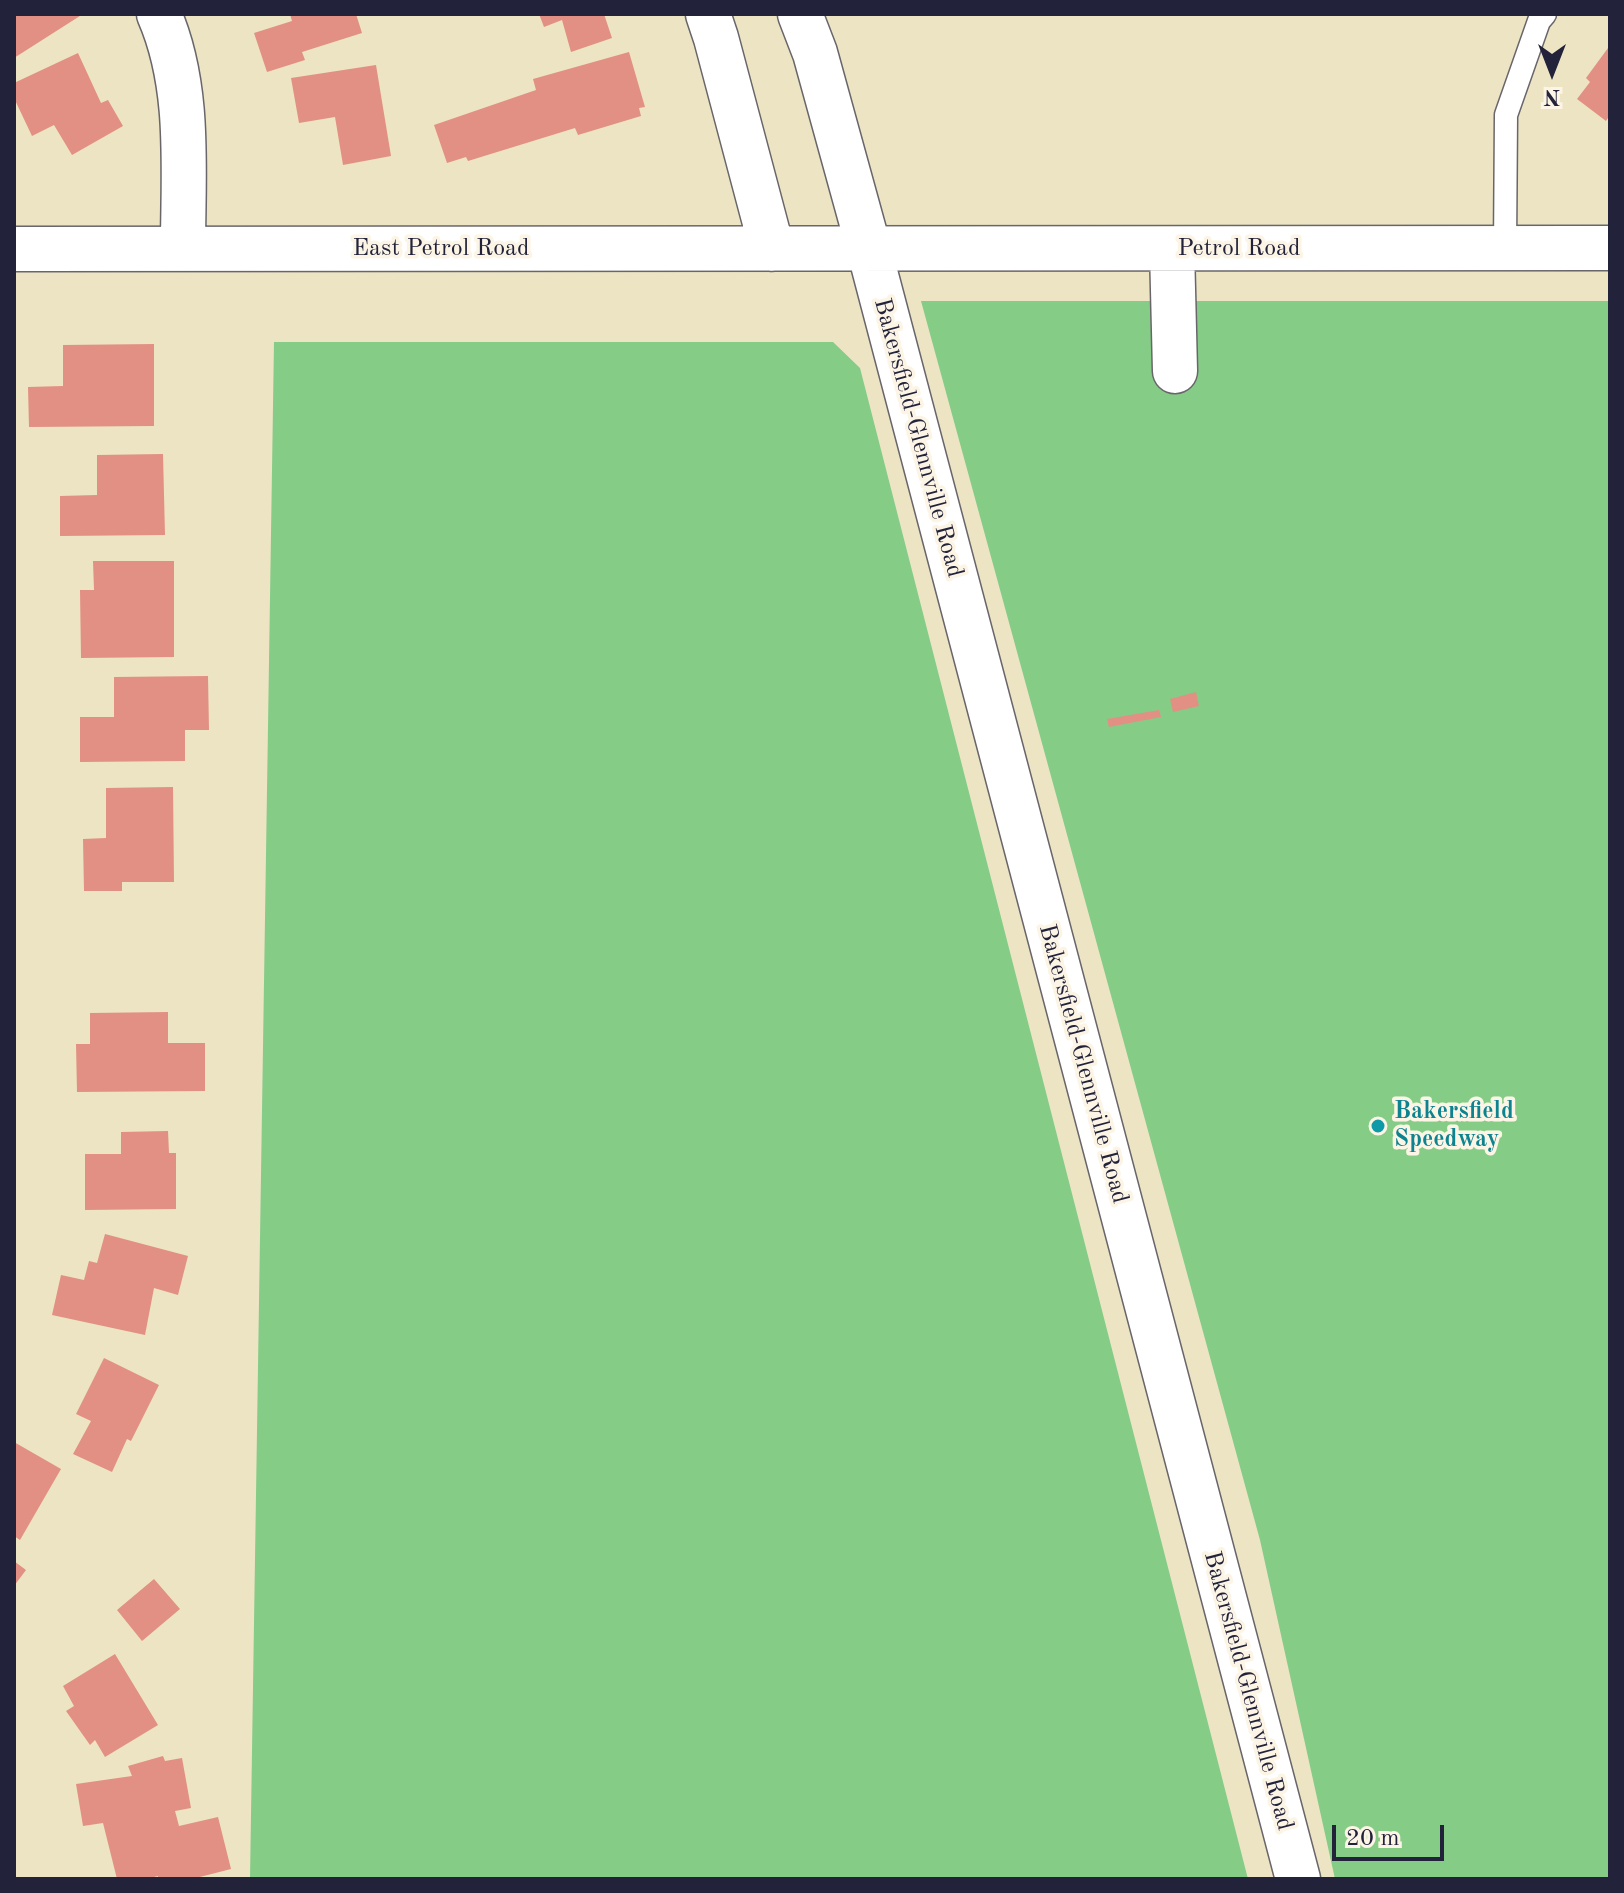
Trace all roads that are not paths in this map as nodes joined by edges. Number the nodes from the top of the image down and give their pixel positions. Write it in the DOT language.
graph roads {
  1 [pos="159,14"];
  2 [pos="708,14"];
  3 [pos="800,14"];
  4 [pos="1545,14"];
  5 [pos="1610,248"];
  6 [pos="14,249"];
  7 [pos="183,249"];
  8 [pos="772,249"];
  9 [pos="869,249"];
  10 [pos="1172,249"];
  11 [pos="1505,249"];
  12 [pos="1175,371"];
  13 [pos="1298,1879"];
  1 -- 7 [label="street"];
  2 -- 8 [label="street"];
  3 -- 9 [label="street, Bakersfield-Glennville Road"];
  4 -- 11 [label="lane"];
  5 -- 11 [label="street, Petrol Road"];
  6 -- 7 [label="street, East Petrol Road"];
  7 -- 8 [label="street, East Petrol Road"];
  8 -- 9 [label="street, East Petrol Road"];
  9 -- 10 [label="street, Petrol Road"];
  9 -- 13 [label="street, Bakersfield-Glennville Road"];
  10 -- 11 [label="street, Petrol Road"];
  10 -- 12 [label="street"];
}
